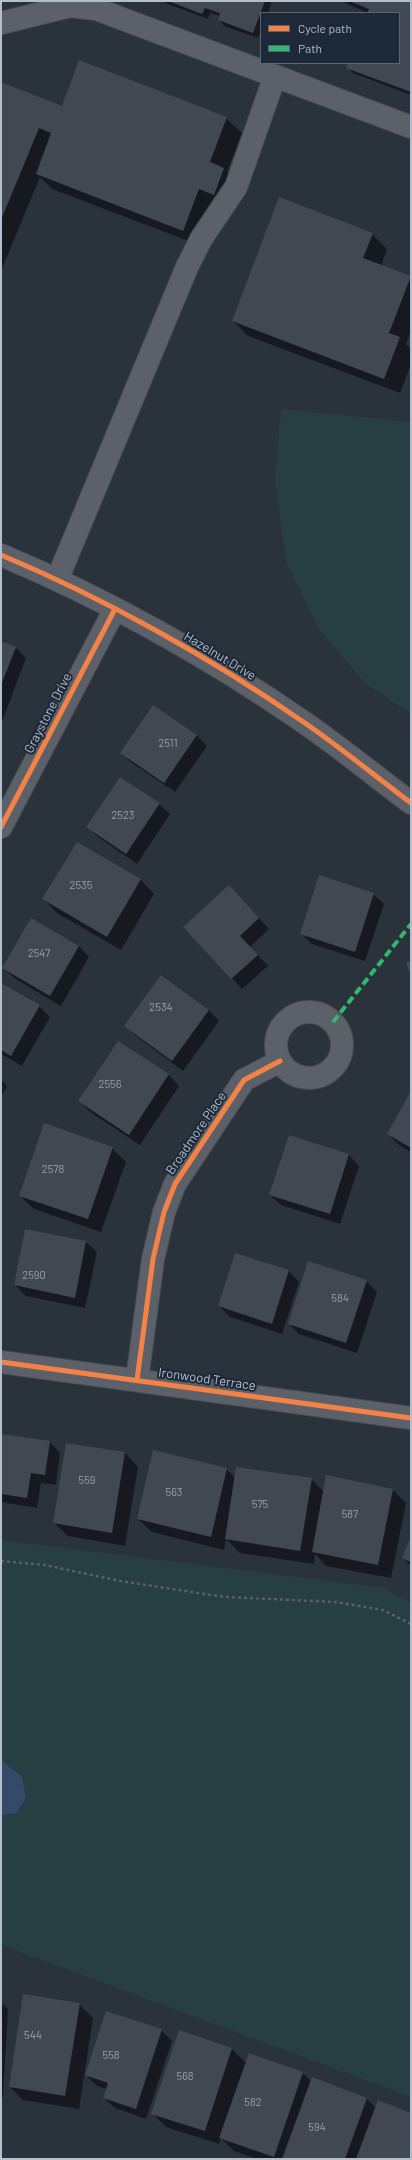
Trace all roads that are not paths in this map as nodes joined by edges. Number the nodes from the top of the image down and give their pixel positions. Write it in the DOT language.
graph roads {
  1 [pos="1,23"];
  2 [pos="275,76"];
  3 [pos="411,127"];
  4 [pos="1,555"];
  5 [pos="57,580"];
  6 [pos="115,609"];
  7 [pos="9,794"];
  8 [pos="411,803"];
  9 [pos="1,827"];
  10 [pos="280,1061"];
  11 [pos="1,1362"];
  12 [pos="137,1380"];
  13 [pos="411,1418"];
  1 -- 2 [label="street"];
  2 -- 3 [label="street"];
  2 -- 5 [label="street"];
  4 -- 5 [label="street, Hazelnut Drive"];
  5 -- 6 [label="street, Hazelnut Drive"];
  6 -- 7 [label="street, Graystone Drive"];
  6 -- 8 [label="street, Hazelnut Drive"];
  7 -- 9 [label="street, Graystone Drive"];
  10 -- 12 [label="street, Broadmore Place"];
  11 -- 12 [label="street, Ironwood Terrace"];
  12 -- 13 [label="street, Ironwood Terrace"];
}
